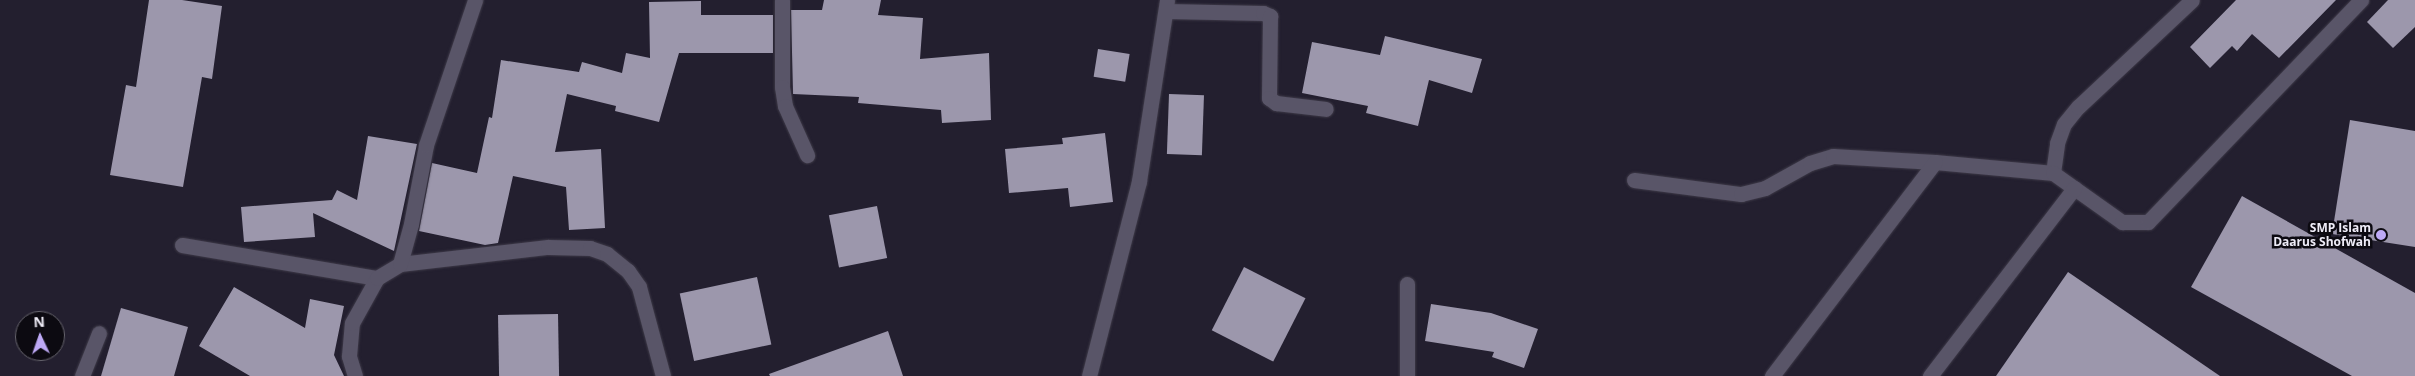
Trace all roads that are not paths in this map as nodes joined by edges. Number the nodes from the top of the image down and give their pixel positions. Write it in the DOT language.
graph roads {
  1 [pos="475,0"];
  2 [pos="782,0"];
  3 [pos="2192,0"];
  4 [pos="2362,0"];
  5 [pos="1167,6"];
  6 [pos="1326,109"];
  7 [pos="807,154"];
  8 [pos="1935,162"];
  9 [pos="2053,173"];
  10 [pos="1634,180"];
  11 [pos="2074,188"];
  12 [pos="182,245"];
  13 [pos="400,264"];
  14 [pos="377,278"];
  15 [pos="1407,284"];
  16 [pos="99,333"];
  17 [pos="82,376"];
  18 [pos="355,376"];
  19 [pos="663,376"];
  20 [pos="1089,376"];
  21 [pos="1407,376"];
  22 [pos="1772,376"];
  23 [pos="1930,376"];
  1 -- 13 [label="street"];
  2 -- 7 [label="street"];
  3 -- 9 [label="street"];
  4 -- 11 [label="street"];
  5 -- 6 [label="street"];
  5 -- 20 [label="street"];
  8 -- 9 [label="street"];
  8 -- 10 [label="street"];
  8 -- 22 [label="street"];
  9 -- 11 [label="street"];
  11 -- 23 [label="street"];
  12 -- 14 [label="street"];
  13 -- 14 [label="street"];
  13 -- 19 [label="street"];
  14 -- 18 [label="street"];
  15 -- 21 [label="street"];
  16 -- 17 [label="street"];
}
